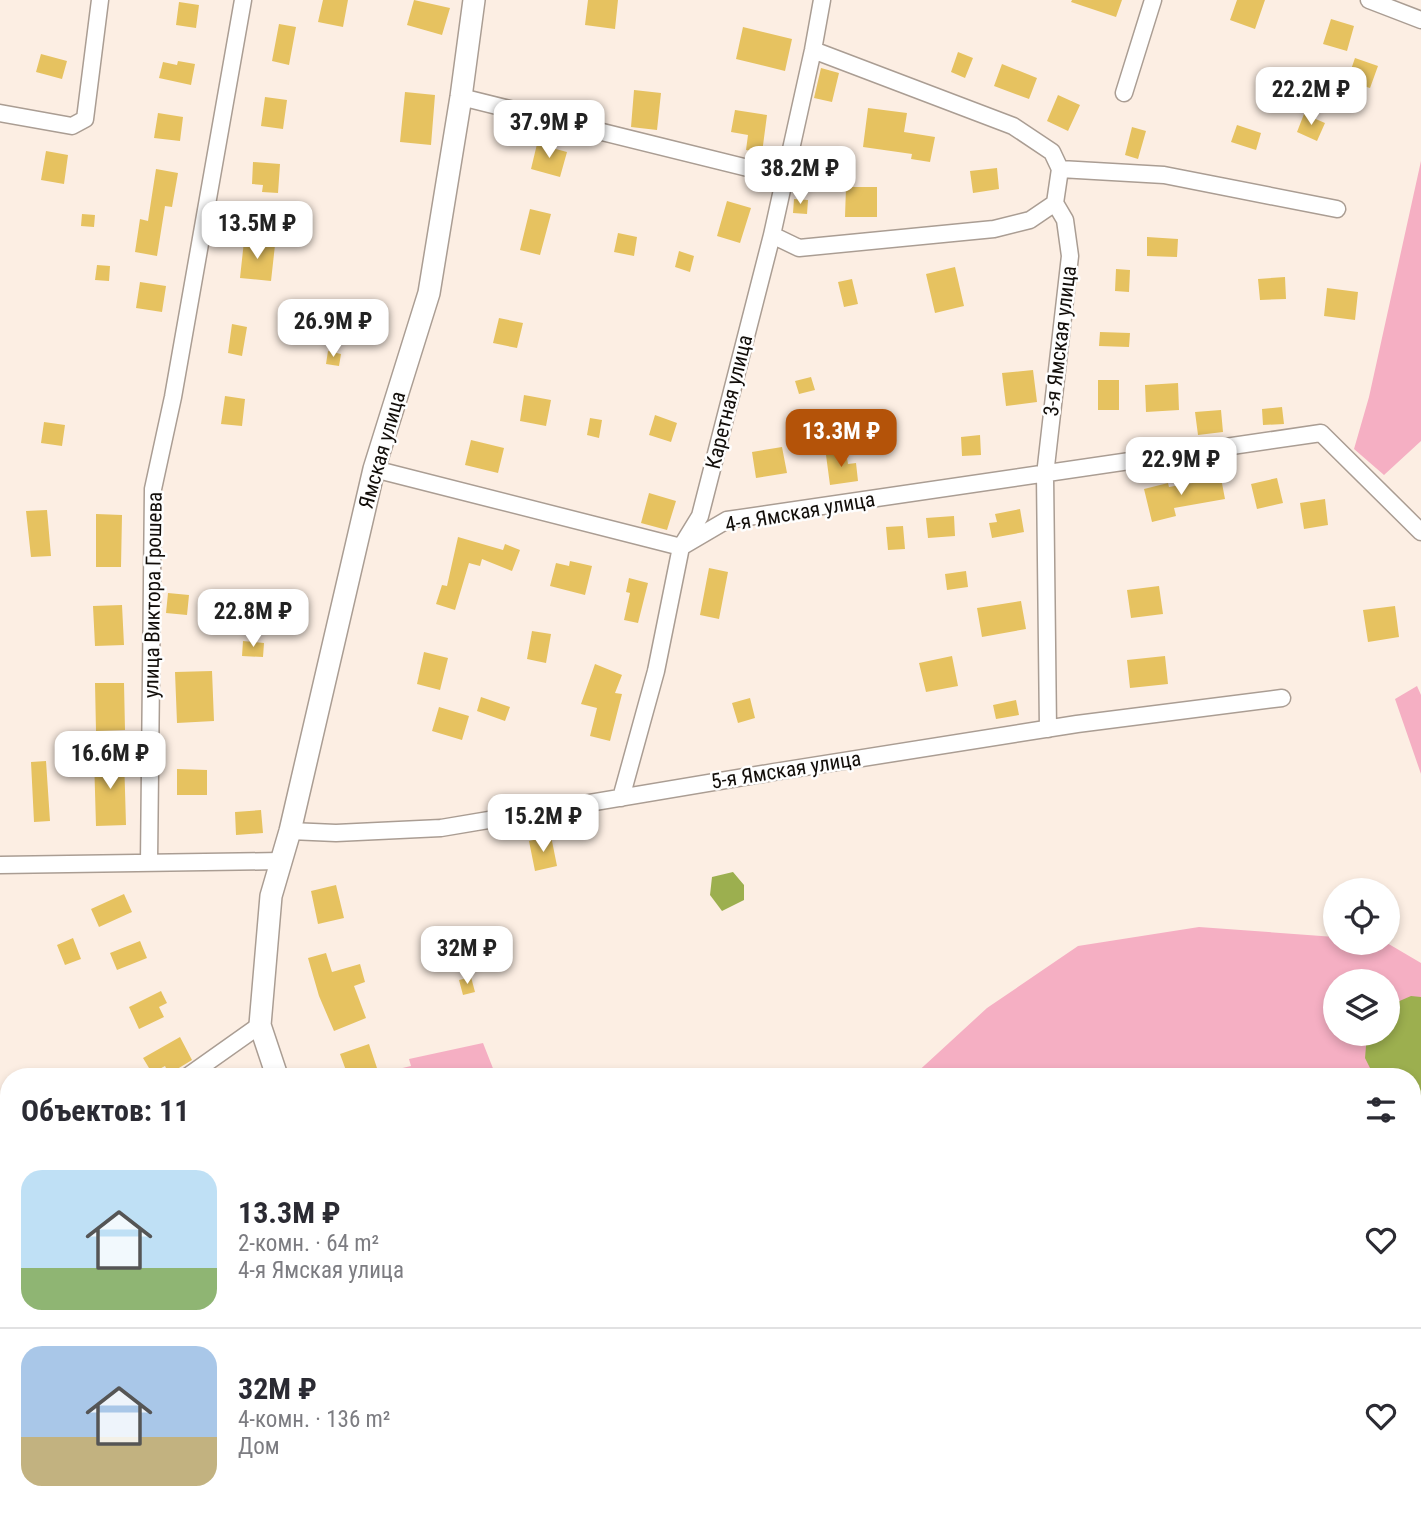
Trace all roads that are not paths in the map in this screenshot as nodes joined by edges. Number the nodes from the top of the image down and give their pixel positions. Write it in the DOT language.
graph roads {
  1 [pos="100,0"];
  2 [pos="243,0"];
  3 [pos="474,0"];
  4 [pos="822,0"];
  5 [pos="1153,0"];
  6 [pos="1369,0"];
  7 [pos="1421,20"];
  8 [pos="813,50"];
  9 [pos="1124,93"];
  10 [pos="461,97"];
  11 [pos="0,113"];
  12 [pos="1060,169"];
  13 [pos="783,177"];
  14 [pos="1055,203"];
  15 [pos="1337,209"];
  16 [pos="772,235"];
  17 [pos="374,469"];
  18 [pos="1045,475"];
  19 [pos="1421,532"];
  20 [pos="681,547"];
  21 [pos="1282,698"];
  22 [pos="1048,729"];
  23 [pos="621,798"];
  24 [pos="289,831"];
  25 [pos="281,861"];
  26 [pos="149,863"];
  27 [pos="0,865"];
  28 [pos="260,1025"];
  29 [pos="199,1068"];
  30 [pos="274,1068"];
  1 -- 11 [label="street"];
  2 -- 26 [label="street, улица Виктора Грошева"];
  3 -- 10 [label="street, Ямская улица"];
  4 -- 8 [label="street, Каретная улица"];
  5 -- 9 [label="street"];
  6 -- 7 [label="street"];
  8 -- 12 [label="street"];
  8 -- 13 [label="street, Каретная улица"];
  10 -- 13 [label="street"];
  10 -- 17 [label="street, Ямская улица"];
  12 -- 14 [label="street, 3-я Ямская улица"];
  12 -- 15 [label="street"];
  13 -- 16 [label="street, Каретная улица"];
  14 -- 16 [label="street"];
  14 -- 18 [label="street, 3-я Ямская улица"];
  16 -- 20 [label="street, Каретная улица"];
  17 -- 20 [label="street"];
  17 -- 24 [label="street, Ямская улица"];
  18 -- 19 [label="street, 4-я Ямская улица"];
  18 -- 20 [label="street, 4-я Ямская улица"];
  18 -- 22 [label="street, 3-я Ямская улица"];
  20 -- 23 [label="street, Каретная улица"];
  21 -- 22 [label="street, 5-я Ямская улица"];
  22 -- 23 [label="street, 5-я Ямская улица"];
  23 -- 24 [label="street, 5-я Ямская улица"];
  24 -- 25 [label="street, Ямская улица"];
  25 -- 26 [label="street"];
  25 -- 28 [label="street, Ямская улица"];
  26 -- 27 [label="street"];
  28 -- 29 [label="street"];
  28 -- 30 [label="street"];
}
